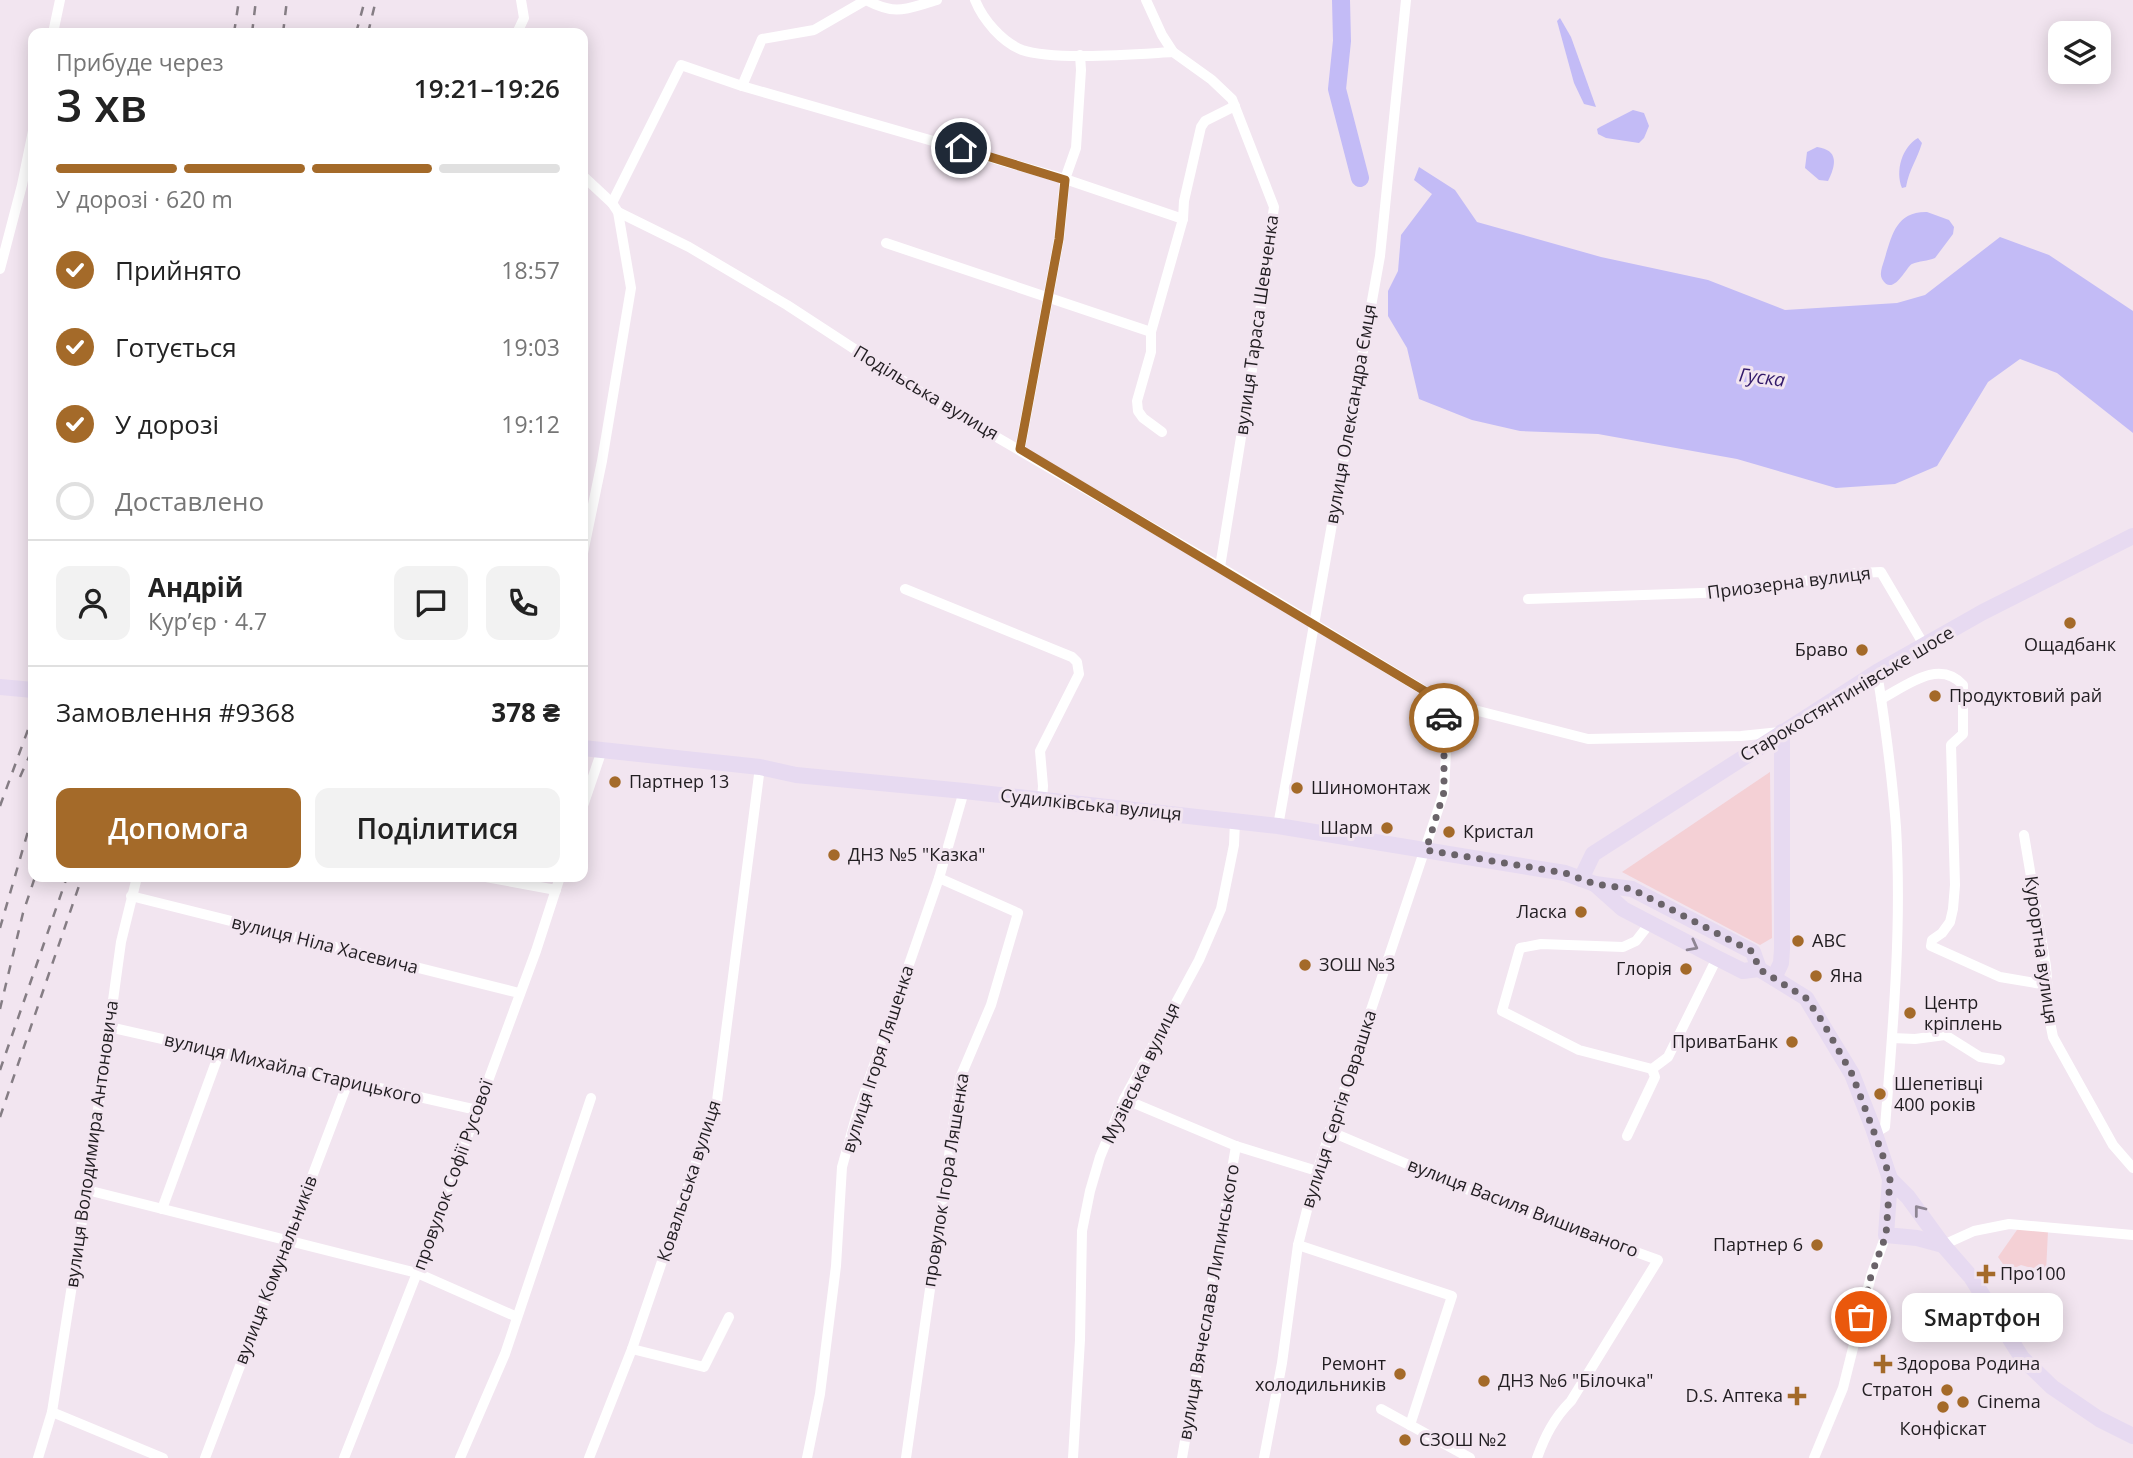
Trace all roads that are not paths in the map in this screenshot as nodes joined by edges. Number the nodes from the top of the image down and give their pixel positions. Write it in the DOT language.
graph roads {
  1 [pos="60,0"];
  2 [pos="521,0"];
  3 [pos="866,0"];
  4 [pos="937,0"];
  5 [pos="975,0"];
  6 [pos="1146,0"];
  7 [pos="1406,0"];
  8 [pos="54,28"];
  9 [pos="519,28"];
  10 [pos="1173,52"];
  11 [pos="1080,55"];
  12 [pos="742,86"];
  13 [pos="1235,106"];
  14 [pos="28,152"];
  15 [pos="1065,180"];
  16 [pos="588,181"];
  17 [pos="615,207"];
  18 [pos="1183,219"];
  19 [pos="886,243"];
  20 [pos="0,269"];
  21 [pos="1049,297"];
  22 [pos="1151,332"];
  23 [pos="1162,432"];
  24 [pos="1020,449"];
  25 [pos="588,529"];
  26 [pos="2133,536"];
  27 [pos="1220,567"];
  28 [pos="905,589"];
  29 [pos="1528,599"];
  30 [pos="1314,626"];
  31 [pos="1924,645"];
  32 [pos="1877,672"];
  33 [pos="0,687"];
  34 [pos="28,690"];
  35 [pos="1881,699"];
  36 [pos="1443,702"];
  37 [pos="1782,732"];
  38 [pos="588,749"];
  39 [pos="602,750"];
  40 [pos="760,767"];
  41 [pos="589,770"];
  42 [pos="964,791"];
  43 [pos="1042,799"];
  44 [pos="1235,821"];
  45 [pos="1278,826"];
  46 [pos="2024,835"];
  47 [pos="1426,850"];
  48 [pos="939,878"];
  49 [pos="1588,881"];
  50 [pos="135,882"];
  51 [pos="513,882"];
  52 [pos="558,882"];
  53 [pos="556,890"];
  54 [pos="131,896"];
  55 [pos="1650,923"];
  56 [pos="1717,958"];
  57 [pos="1759,969"];
  58 [pos="1774,978"];
  59 [pos="2047,985"];
  60 [pos="519,993"];
  61 [pos="109,1027"];
  62 [pos="1892,1038"];
  63 [pos="220,1051"];
  64 [pos="2000,1060"];
  65 [pos="1652,1069"];
  66 [pos="348,1082"];
  67 [pos="590,1098"];
  68 [pos="1125,1099"];
  69 [pos="477,1110"];
  70 [pos="1329,1131"];
  71 [pos="1875,1133"];
  72 [pos="1627,1136"];
  73 [pos="1236,1146"];
  74 [pos="2133,1168"];
  75 [pos="1317,1171"];
  76 [pos="1890,1179"];
  77 [pos="87,1190"];
  78 [pos="162,1209"];
  79 [pos="1886,1235"];
  80 [pos="2133,1236"];
  81 [pos="288,1241"];
  82 [pos="1298,1245"];
  83 [pos="1943,1245"];
  84 [pos="417,1273"];
  85 [pos="517,1317"];
  86 [pos="729,1317"];
  87 [pos="632,1349"];
  88 [pos="1381,1409"];
  89 [pos="52,1412"];
  90 [pos="1410,1425"];
  91 [pos="2133,1436"];
  92 [pos="38,1458"];
  93 [pos="163,1458"];
  94 [pos="205,1458"];
  95 [pos="344,1458"];
  96 [pos="460,1458"];
  97 [pos="589,1458"];
  98 [pos="807,1458"];
  99 [pos="906,1458"];
  100 [pos="1073,1458"];
  101 [pos="1182,1458"];
  102 [pos="1264,1458"];
  103 [pos="1470,1458"];
  104 [pos="1537,1458"];
  105 [pos="1814,1458"];
  1 -- 8 [label="street"];
  2 -- 9 [label="street"];
  3 -- 4 [label="street"];
  3 -- 12 [label="street"];
  5 -- 11 [label="street"];
  6 -- 10 [label="street, вулиця Тараса Шевченка"];
  7 -- 30 [label="street, вулиця Олександра Ємця"];
  10 -- 11 [label="street"];
  10 -- 13 [label="street, вулиця Тараса Шевченка"];
  11 -- 15 [label="street"];
  12 -- 15 [label="street"];
  12 -- 17 [label="street"];
  13 -- 18 [label="street"];
  13 -- 27 [label="street, вулиця Тараса Шевченка"];
  14 -- 20 [label="street"];
  15 -- 18 [label="street"];
  15 -- 21 [label="street"];
  16 -- 17 [label="street, Подільська вулиця"];
  17 -- 24 [label="street, Подільська вулиця"];
  17 -- 25 [label="street"];
  18 -- 22 [label="street"];
  19 -- 21 [label="street"];
  21 -- 22 [label="street"];
  21 -- 24 [label="street"];
  22 -- 23 [label="street"];
  24 -- 27 [label="street, Подільська вулиця"];
  26 -- 31 [label="main road, Старокостянтинівське шосе"];
  27 -- 30 [label="street, Подільська вулиця"];
  28 -- 43 [label="street"];
  29 -- 31 [label="street, Приозерна вулиця"];
  30 -- 36 [label="street, Подільська вулиця"];
  30 -- 45 [label="street, вулиця Олександра Ємця"];
  31 -- 32 [label="main road, Старокостянтинівське шосе"];
  32 -- 35 [label="street"];
  32 -- 37 [label="main road, Старокостянтинівське шосе"];
  33 -- 34 [label="main road"];
  35 -- 59 [label="street"];
  35 -- 62 [label="street"];
  36 -- 37 [label="street, Подільська вулиця"];
  36 -- 47 [label="street, вулиця Сергія Оврашка"];
  37 -- 49 [label="main road, Старокостянтинівське шосе"];
  37 -- 58 [label="main road"];
  38 -- 39 [label="main road, Судилківська вулиця"];
  39 -- 40 [label="main road, Судилківська вулиця"];
  39 -- 41 [label="street"];
  40 -- 42 [label="main road, Судилківська вулиця"];
  40 -- 87 [label="street, Ковальська вулиця"];
  42 -- 43 [label="main road, Судилківська вулиця"];
  42 -- 48 [label="street, вулиця Ігоря Ляшенка"];
  43 -- 44 [label="main road, Судилківська вулиця"];
  44 -- 45 [label="main road, Судилківська вулиця"];
  44 -- 68 [label="street, Музівська вулиця"];
  45 -- 47 [label="main road, Судилківська вулиця"];
  46 -- 59 [label="street, Курортна вулиця"];
  47 -- 49 [label="main road, Судилківська вулиця"];
  47 -- 70 [label="street, вулиця Сергія Оврашка"];
  48 -- 98 [label="street, вулиця Ігоря Ляшенка"];
  48 -- 99 [label="street, провулок Ігора Ляшенка"];
  49 -- 55 [label="main road, Судилківська вулиця"];
  49 -- 57 [label="main road, Судилківська вулиця"];
  50 -- 54 [label="street, вулиця Володимира Антоновича"];
  51 -- 53 [label="street"];
  52 -- 53 [label="street, провулок Софії Русової"];
  53 -- 60 [label="street, провулок Софії Русової"];
  54 -- 60 [label="street, вулиця Ніла Хасевича"];
  54 -- 61 [label="street, вулиця Володимира Антоновича"];
  55 -- 56 [label="main road, Судилківська вулиця, one-way"];
  55 -- 65 [label="street"];
  56 -- 57 [label="main road, Судилківська вулиця"];
  56 -- 65 [label="street"];
  57 -- 58 [label="main road"];
  58 -- 71 [label="main road"];
  59 -- 74 [label="street, Курортна вулиця"];
  60 -- 69 [label="street, провулок Софії Русової"];
  61 -- 63 [label="street, вулиця Михайла Старицького"];
  61 -- 77 [label="street, вулиця Володимира Антоновича"];
  62 -- 64 [label="street"];
  62 -- 71 [label="street"];
  63 -- 66 [label="street, вулиця Михайла Старицького"];
  63 -- 78 [label="street"];
  65 -- 72 [label="street"];
  66 -- 69 [label="street, вулиця Михайла Старицького"];
  66 -- 81 [label="street, вулиця Комунальників"];
  67 -- 85 [label="street"];
  68 -- 73 [label="street"];
  68 -- 100 [label="street, Музівська вулиця"];
  69 -- 84 [label="street, провулок Софії Русової"];
  70 -- 75 [label="street, вулиця Сергія Оврашка"];
  70 -- 104 [label="street, вулиця Василя Вишиваного"];
  71 -- 76 [label="main road"];
  73 -- 75 [label="street"];
  73 -- 101 [label="street, вулиця Вячеслава Липинського"];
  75 -- 82 [label="street, вулиця Сергія Оврашка"];
  76 -- 79 [label="main road"];
  83 -- 76 [label="main road, one-way"];
  77 -- 78 [label="street"];
  77 -- 89 [label="street, вулиця Володимира Антоновича"];
  78 -- 81 [label="street"];
  79 -- 83 [label="main road"];
  79 -- 105 [label="street"];
  80 -- 83 [label="street"];
  81 -- 84 [label="street"];
  81 -- 94 [label="street, вулиця Комунальників"];
  82 -- 90 [label="street"];
  82 -- 102 [label="street, вулиця Сергія Оврашка"];
  83 -- 91 [label="main road"];
  84 -- 85 [label="street"];
  84 -- 95 [label="street, провулок Софії Русової"];
  85 -- 96 [label="street"];
  86 -- 87 [label="street"];
  87 -- 97 [label="street, Ковальська вулиця"];
  88 -- 90 [label="street"];
  89 -- 92 [label="street, вулиця Володимира Антоновича"];
  89 -- 93 [label="street"];
  90 -- 103 [label="street"];
}
